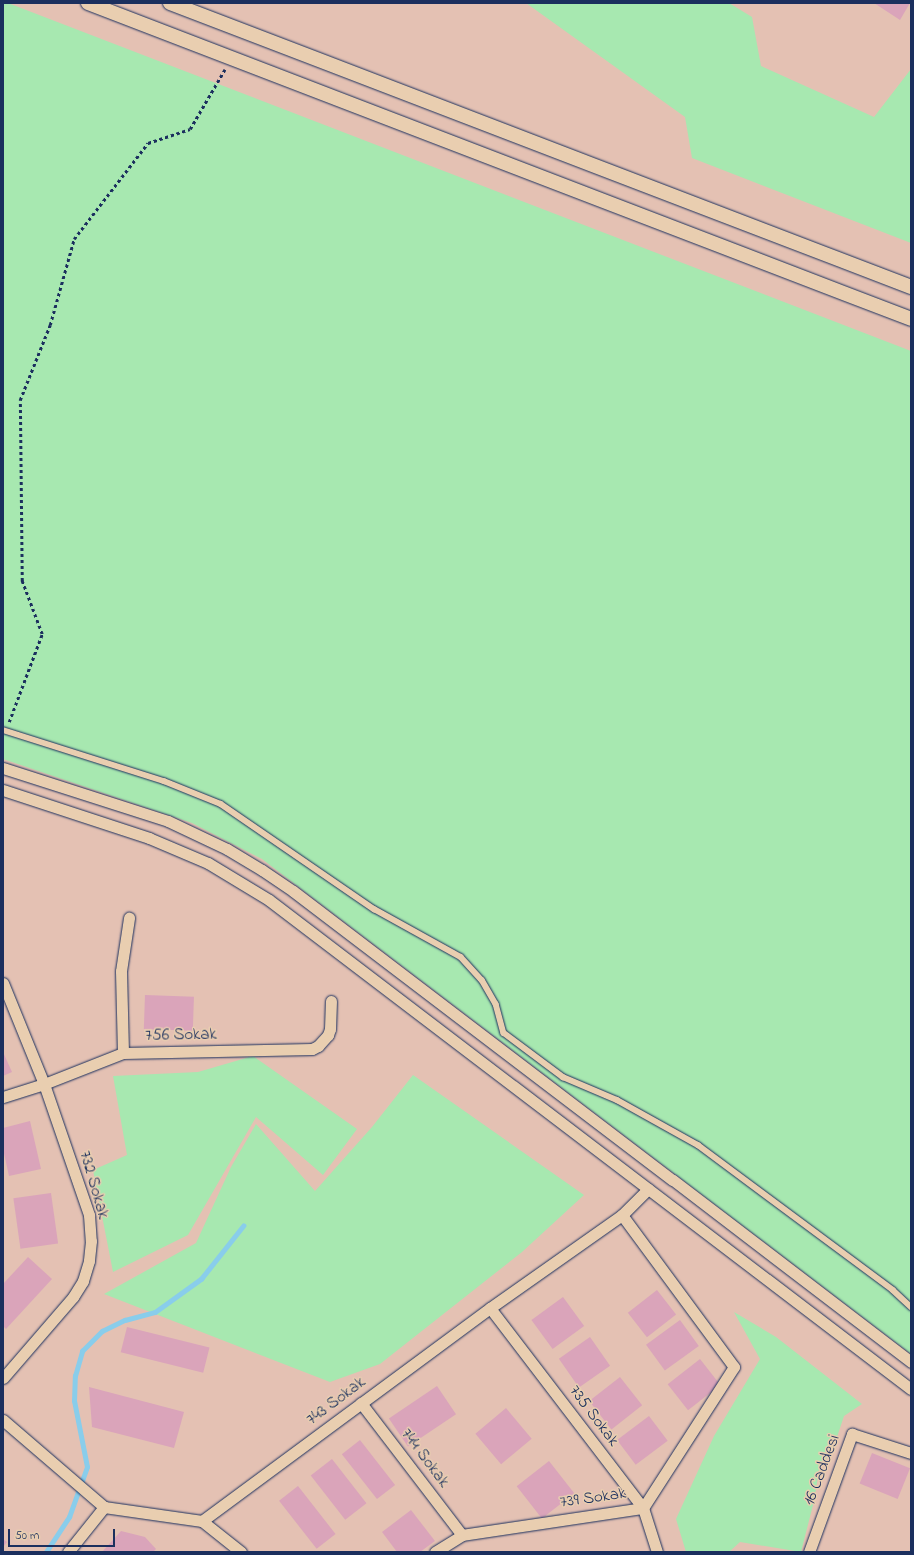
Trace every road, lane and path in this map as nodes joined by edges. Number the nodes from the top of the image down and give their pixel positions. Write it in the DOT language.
graph roads {
  1 [pos="88,3"];
  2 [pos="170,3"];
  3 [pos="232,58"];
  4 [pos="911,286"];
  5 [pos="911,319"];
  6 [pos="4,730"];
  7 [pos="3,768"];
  8 [pos="3,790"];
  9 [pos="129,918"];
  10 [pos="3,983"];
  11 [pos="331,1001"];
  12 [pos="123,1053"];
  13 [pos="44,1084"];
  14 [pos="3,1097"];
  15 [pos="648,1189"];
  16 [pos="622,1215"];
  17 [pos="911,1307"];
  18 [pos="490,1308"];
  19 [pos="911,1362"];
  20 [pos="3,1378"];
  21 [pos="911,1389"];
  22 [pos="362,1403"];
  23 [pos="3,1420"];
  24 [pos="911,1453"];
  25 [pos="104,1508"];
  26 [pos="643,1508"];
  27 [pos="202,1521"];
  28 [pos="462,1535"];
  29 [pos="233,1550"];
  30 [pos="68,1552"];
  31 [pos="435,1552"];
  32 [pos="657,1552"];
  33 [pos="809,1552"];
  1 -- 3 [label="street"];
  2 -- 4 [label="street"];
  3 -- 5 [label="street"];
  3 -- 6 [label="path"];
  6 -- 17 [label="lane"];
  7 -- 19 [label="street"];
  8 -- 15 [label="street"];
  9 -- 12 [label="street"];
  10 -- 13 [label="street, 732 Sokak"];
  11 -- 12 [label="street, 756 Sokak"];
  12 -- 13 [label="street, 756 Sokak"];
  13 -- 14 [label="street, 756 Sokak"];
  13 -- 20 [label="street, 732 Sokak"];
  15 -- 16 [label="street, 743 Sokak"];
  15 -- 21 [label="street"];
  16 -- 18 [label="street, 743 Sokak"];
  16 -- 26 [label="street, 739 Sokak"];
  18 -- 22 [label="street, 743 Sokak"];
  18 -- 26 [label="street, 735 Sokak"];
  22 -- 27 [label="street, 743 Sokak"];
  22 -- 28 [label="street, 744 Sokak"];
  23 -- 25 [label="street"];
  24 -- 33 [label="street, 16 Caddesi"];
  25 -- 27 [label="street"];
  25 -- 30 [label="street"];
  26 -- 28 [label="street, 739 Sokak"];
  26 -- 32 [label="street, 735 Sokak"];
  27 -- 29 [label="street"];
  28 -- 31 [label="street, 739 Sokak"];
}
